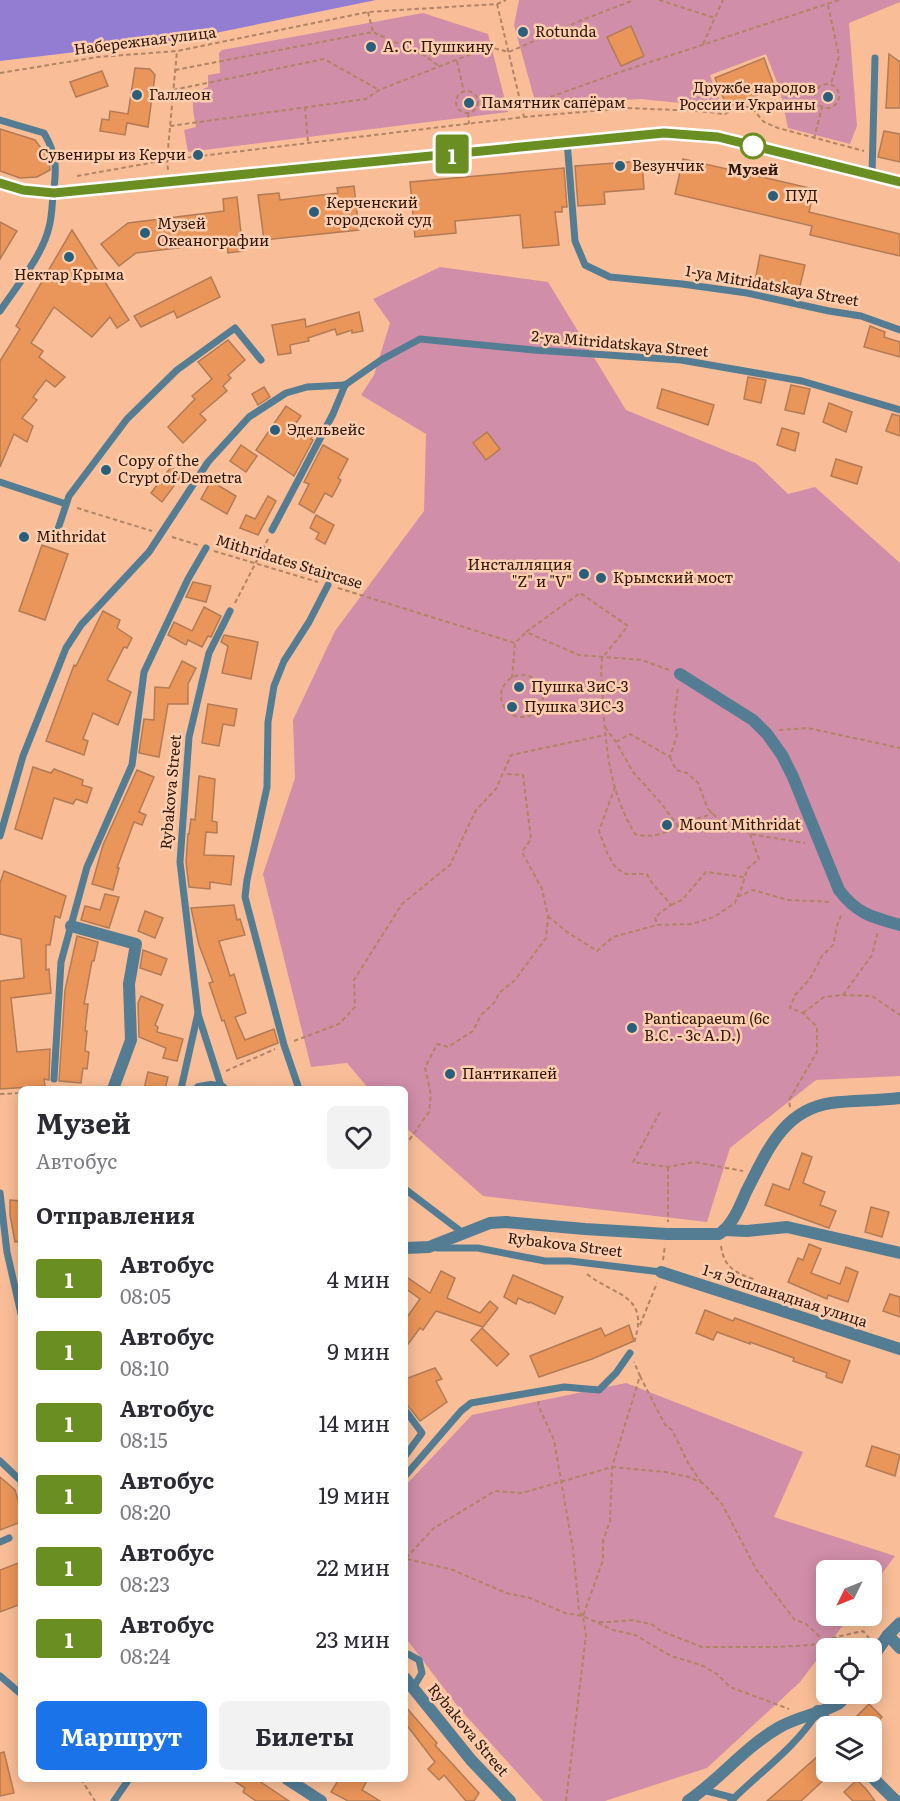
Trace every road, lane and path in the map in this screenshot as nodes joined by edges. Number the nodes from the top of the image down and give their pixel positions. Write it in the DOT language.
graph roads {
  1 [pos="506,0"];
  2 [pos="634,0"];
  3 [pos="658,0"];
  4 [pos="723,0"];
  5 [pos="839,0"];
  6 [pos="497,4"];
  7 [pos="828,5"];
  8 [pos="368,12"];
  9 [pos="715,18"];
  10 [pos="373,32"];
  11 [pos="702,45"];
  12 [pos="177,51"];
  13 [pos="509,52"];
  14 [pos="875,58"];
  15 [pos="457,61"];
  16 [pos="440,66"];
  17 [pos="175,70"];
  18 [pos="0,73"];
  19 [pos="831,84"];
  20 [pos="173,90"];
  21 [pos="379,90"];
  22 [pos="464,92"];
  23 [pos="305,107"];
  24 [pos="522,107"];
  25 [pos="822,107"];
  26 [pos="468,113"];
  27 [pos="524,117"];
  28 [pos="0,120"];
  29 [pos="469,124"];
  30 [pos="170,126"];
  31 [pos="814,139"];
  32 [pos="567,141"];
  33 [pos="308,142"];
  34 [pos="872,153"];
  35 [pos="167,159"];
  36 [pos="78,176"];
  37 [pos="872,176"];
  38 [pos="0,183"];
  39 [pos="900,183"];
  40 [pos="54,193"];
  41 [pos="0,311"];
  42 [pos="900,330"];
  43 [pos="261,360"];
  44 [pos="345,385"];
  45 [pos="900,410"];
  46 [pos="0,482"];
  47 [pos="66,504"];
  48 [pos="272,530"];
  49 [pos="161,534"];
  50 [pos="56,536"];
  51 [pos="206,548"];
  52 [pos="255,564"];
  53 [pos="328,585"];
  54 [pos="230,610"];
  55 [pos="526,632"];
  56 [pos="515,643"];
  57 [pos="602,658"];
  58 [pos="680,674"];
  59 [pos="512,678"];
  60 [pos="605,727"];
  61 [pos="767,734"];
  62 [pos="605,735"];
  63 [pos="616,742"];
  64 [pos="900,748"];
  65 [pos="670,757"];
  66 [pos="504,774"];
  67 [pos="615,787"];
  68 [pos="712,812"];
  69 [pos="678,827"];
  70 [pos="750,834"];
  71 [pos="0,836"];
  72 [pos="820,845"];
  73 [pos="744,877"];
  74 [pos="737,897"];
  75 [pos="848,902"];
  76 [pos="671,904"];
  77 [pos="548,916"];
  78 [pos="881,920"];
  79 [pos="657,925"];
  80 [pos="900,925"];
  81 [pos="71,926"];
  82 [pos="843,995"];
  83 [pos="198,1013"];
  84 [pos="803,1013"];
  85 [pos="900,1015"];
  86 [pos="284,1045"];
  87 [pos="218,1075"];
  88 [pos="54,1079"];
  89 [pos="114,1086"];
  90 [pos="182,1086"];
  91 [pos="221,1086"];
  92 [pos="298,1086"];
  93 [pos="18,1093"];
  94 [pos="0,1094"];
  95 [pos="900,1098"];
  96 [pos="660,1112"];
  97 [pos="791,1122"];
  98 [pos="408,1142"];
  99 [pos="668,1167"];
  100 [pos="756,1174"];
  101 [pos="408,1192"];
  102 [pos="0,1193"];
  103 [pos="722,1232"];
  104 [pos="463,1233"];
  105 [pos="667,1234"];
  106 [pos="429,1247"];
  107 [pos="408,1248"];
  108 [pos="900,1253"];
  109 [pos="570,1261"];
  110 [pos="661,1272"];
  111 [pos="18,1301"];
  112 [pos="761,1303"];
  113 [pos="638,1328"];
  114 [pos="900,1349"];
  115 [pos="630,1353"];
  116 [pos="640,1376"];
  117 [pos="540,1392"];
  118 [pos="408,1414"];
  119 [pos="408,1452"];
  120 [pos="0,1461"];
  121 [pos="612,1467"];
  122 [pos="408,1472"];
  123 [pos="18,1478"];
  124 [pos="560,1482"];
  125 [pos="701,1482"];
  126 [pos="9,1538"];
  127 [pos="0,1542"];
  128 [pos="408,1556"];
  129 [pos="408,1559"];
  130 [pos="583,1616"];
  131 [pos="596,1622"];
  132 [pos="900,1623"];
  133 [pos="888,1635"];
  134 [pos="821,1638"];
  135 [pos="831,1638"];
  136 [pos="867,1638"];
  137 [pos="816,1643"];
  138 [pos="882,1643"];
  139 [pos="900,1648"];
  140 [pos="408,1654"];
  141 [pos="0,1676"];
  142 [pos="409,1683"];
  143 [pos="18,1691"];
  144 [pos="837,1704"];
  145 [pos="819,1711"];
  146 [pos="806,1716"];
  147 [pos="823,1716"];
  148 [pos="83,1782"];
  149 [pos="127,1782"];
  150 [pos="292,1782"];
  151 [pos="877,1782"];
  152 [pos="703,1790"];
  153 [pos="732,1800"];
  154 [pos="95,1801"];
  155 [pos="114,1801"];
  156 [pos="321,1801"];
  157 [pos="510,1801"];
  158 [pos="566,1801"];
  159 [pos="688,1801"];
  160 [pos="896,1801"];
  1 -- 6 [label="path, Набережная улица"];
  2 -- 13 [label="path"];
  3 -- 9 [label="path"];
  4 -- 9 [label="path"];
  5 -- 7 [label="path"];
  6 -- 8 [label="path, Набережная улица"];
  6 -- 13 [label="path"];
  7 -- 11 [label="path"];
  7 -- 19 [label="path"];
  8 -- 10 [label="path"];
  8 -- 12 [label="path, Набережная улица"];
  9 -- 11 [label="path"];
  10 -- 16 [label="path"];
  10 -- 17 [label="path"];
  11 -- 24 [label="path"];
  12 -- 17 [label="path"];
  12 -- 18 [label="path, Набережная улица"];
  13 -- 15 [label="path"];
  13 -- 24 [label="path"];
  14 -- 34 [label="lane"];
  15 -- 16 [label="path"];
  15 -- 22 [label="path"];
  16 -- 21 [label="path"];
  17 -- 20 [label="path"];
  19 -- 25 [label="path"];
  19 -- 25 [label="path"];
  20 -- 21 [label="path"];
  20 -- 30 [label="path"];
  21 -- 23 [label="path"];
  22 -- 26 [label="path"];
  22 -- 26 [label="path"];
  23 -- 30 [label="path"];
  23 -- 33 [label="path"];
  24 -- 27 [label="path"];
  25 -- 31 [label="path"];
  26 -- 29 [label="path"];
  27 -- 29 [label="path"];
  27 -- 31 [label="path"];
  28 -- 40 [label="lane"];
  29 -- 33 [label="path"];
  30 -- 35 [label="path"];
  31 -- 34 [label="path"];
  32 -- 37 [label="main road"];
  32 -- 40 [label="main road"];
  32 -- 42 [label="lane, 1-ya Mitridatskaya Street"];
  33 -- 35 [label="path"];
  34 -- 37 [label="lane"];
  35 -- 36 [label="path"];
  37 -- 39 [label="main road"];
  38 -- 40 [label="main road"];
  40 -- 41 [label="lane"];
  43 -- 47 [label="lane"];
  44 -- 45 [label="lane, 2-ya Mitridatskaya Street"];
  44 -- 48 [label="lane"];
  44 -- 49 [label="lane"];
  46 -- 47 [label="lane"];
  47 -- 49 [label="path, Mithridates Staircase"];
  47 -- 50 [label="lane"];
  48 -- 52 [label="path"];
  49 -- 51 [label="path, Mithridates Staircase"];
  49 -- 71 [label="lane"];
  51 -- 52 [label="path, Mithridates Staircase"];
  51 -- 81 [label="lane"];
  52 -- 53 [label="path, Mithridates Staircase"];
  52 -- 54 [label="path"];
  53 -- 56 [label="path, Mithridates Staircase"];
  53 -- 86 [label="lane"];
  54 -- 83 [label="lane, Rybakova Street"];
  55 -- 56 [label="path"];
  55 -- 57 [label="path"];
  55 -- 57 [label="path"];
  56 -- 59 [label="path"];
  57 -- 58 [label="path"];
  57 -- 60 [label="path"];
  58 -- 61 [label="street"];
  58 -- 65 [label="path"];
  59 -- 59 [label="path"];
  60 -- 62 [label="path"];
  60 -- 63 [label="path"];
  61 -- 64 [label="path"];
  61 -- 72 [label="street"];
  62 -- 66 [label="path"];
  62 -- 67 [label="path"];
  63 -- 65 [label="path"];
  63 -- 69 [label="path"];
  65 -- 68 [label="path"];
  66 -- 77 [label="path"];
  66 -- 86 [label="path"];
  67 -- 69 [label="path"];
  67 -- 76 [label="path"];
  68 -- 69 [label="path"];
  68 -- 70 [label="path"];
  70 -- 72 [label="path"];
  70 -- 73 [label="path"];
  72 -- 75 [label="street"];
  73 -- 74 [label="path"];
  73 -- 76 [label="path"];
  74 -- 75 [label="path"];
  74 -- 79 [label="path"];
  75 -- 78 [label="street"];
  75 -- 84 [label="path"];
  76 -- 79 [label="path"];
  77 -- 79 [label="path"];
  77 -- 98 [label="path"];
  78 -- 80 [label="street"];
  78 -- 82 [label="path"];
  81 -- 88 [label="lane"];
  81 -- 89 [label="street"];
  82 -- 84 [label="path"];
  82 -- 85 [label="path"];
  83 -- 87 [label="lane"];
  83 -- 90 [label="lane, Rybakova Street"];
  84 -- 97 [label="path"];
  86 -- 87 [label="path"];
  86 -- 92 [label="lane"];
  87 -- 91 [label="lane"];
  93 -- 94 [label="path"];
  95 -- 97 [label="street"];
  96 -- 99 [label="path"];
  97 -- 100 [label="street"];
  99 -- 100 [label="path"];
  99 -- 105 [label="path"];
  100 -- 103 [label="street"];
  101 -- 104 [label="lane"];
  102 -- 111 [label="lane"];
  103 -- 105 [label="street"];
  103 -- 108 [label="street"];
  103 -- 112 [label="path"];
  104 -- 105 [label="street"];
  104 -- 106 [label="street"];
  105 -- 110 [label="path"];
  106 -- 107 [label="street"];
  106 -- 109 [label="lane, Rybakova Street"];
  109 -- 110 [label="lane, Rybakova Street"];
  109 -- 113 [label="path"];
  110 -- 112 [label="street, 1-я Эспланадная улица"];
  110 -- 113 [label="path"];
  112 -- 114 [label="street, 1-я Эспланадная улица"];
  113 -- 115 [label="path"];
  115 -- 116 [label="path"];
  115 -- 117 [label="lane"];
  116 -- 121 [label="path"];
  116 -- 125 [label="path"];
  117 -- 122 [label="lane"];
  117 -- 124 [label="path"];
  118 -- 119 [label="lane"];
  120 -- 123 [label="lane"];
  121 -- 124 [label="path"];
  121 -- 125 [label="path"];
  121 -- 130 [label="path"];
  124 -- 128 [label="path"];
  124 -- 130 [label="path"];
  125 -- 134 [label="path"];
  126 -- 127 [label="lane"];
  129 -- 130 [label="path"];
  130 -- 131 [label="path"];
  130 -- 158 [label="path"];
  131 -- 137 [label="path"];
  131 -- 146 [label="path"];
  132 -- 133 [label="street"];
  133 -- 138 [label="street"];
  133 -- 139 [label="street"];
  135 -- 136 [label="path"];
  140 -- 142 [label="lane"];
  141 -- 143 [label="lane"];
  142 -- 157 [label="street, Rybakova Street"];
  144 -- 145 [label="street"];
  145 -- 146 [label="street"];
  145 -- 147 [label="street"];
  145 -- 153 [label="lane"];
  146 -- 152 [label="street"];
  148 -- 154 [label="path"];
  149 -- 155 [label="lane"];
  150 -- 156 [label="street"];
  151 -- 160 [label="street"];
  152 -- 153 [label="lane"];
  152 -- 159 [label="street"];
}
